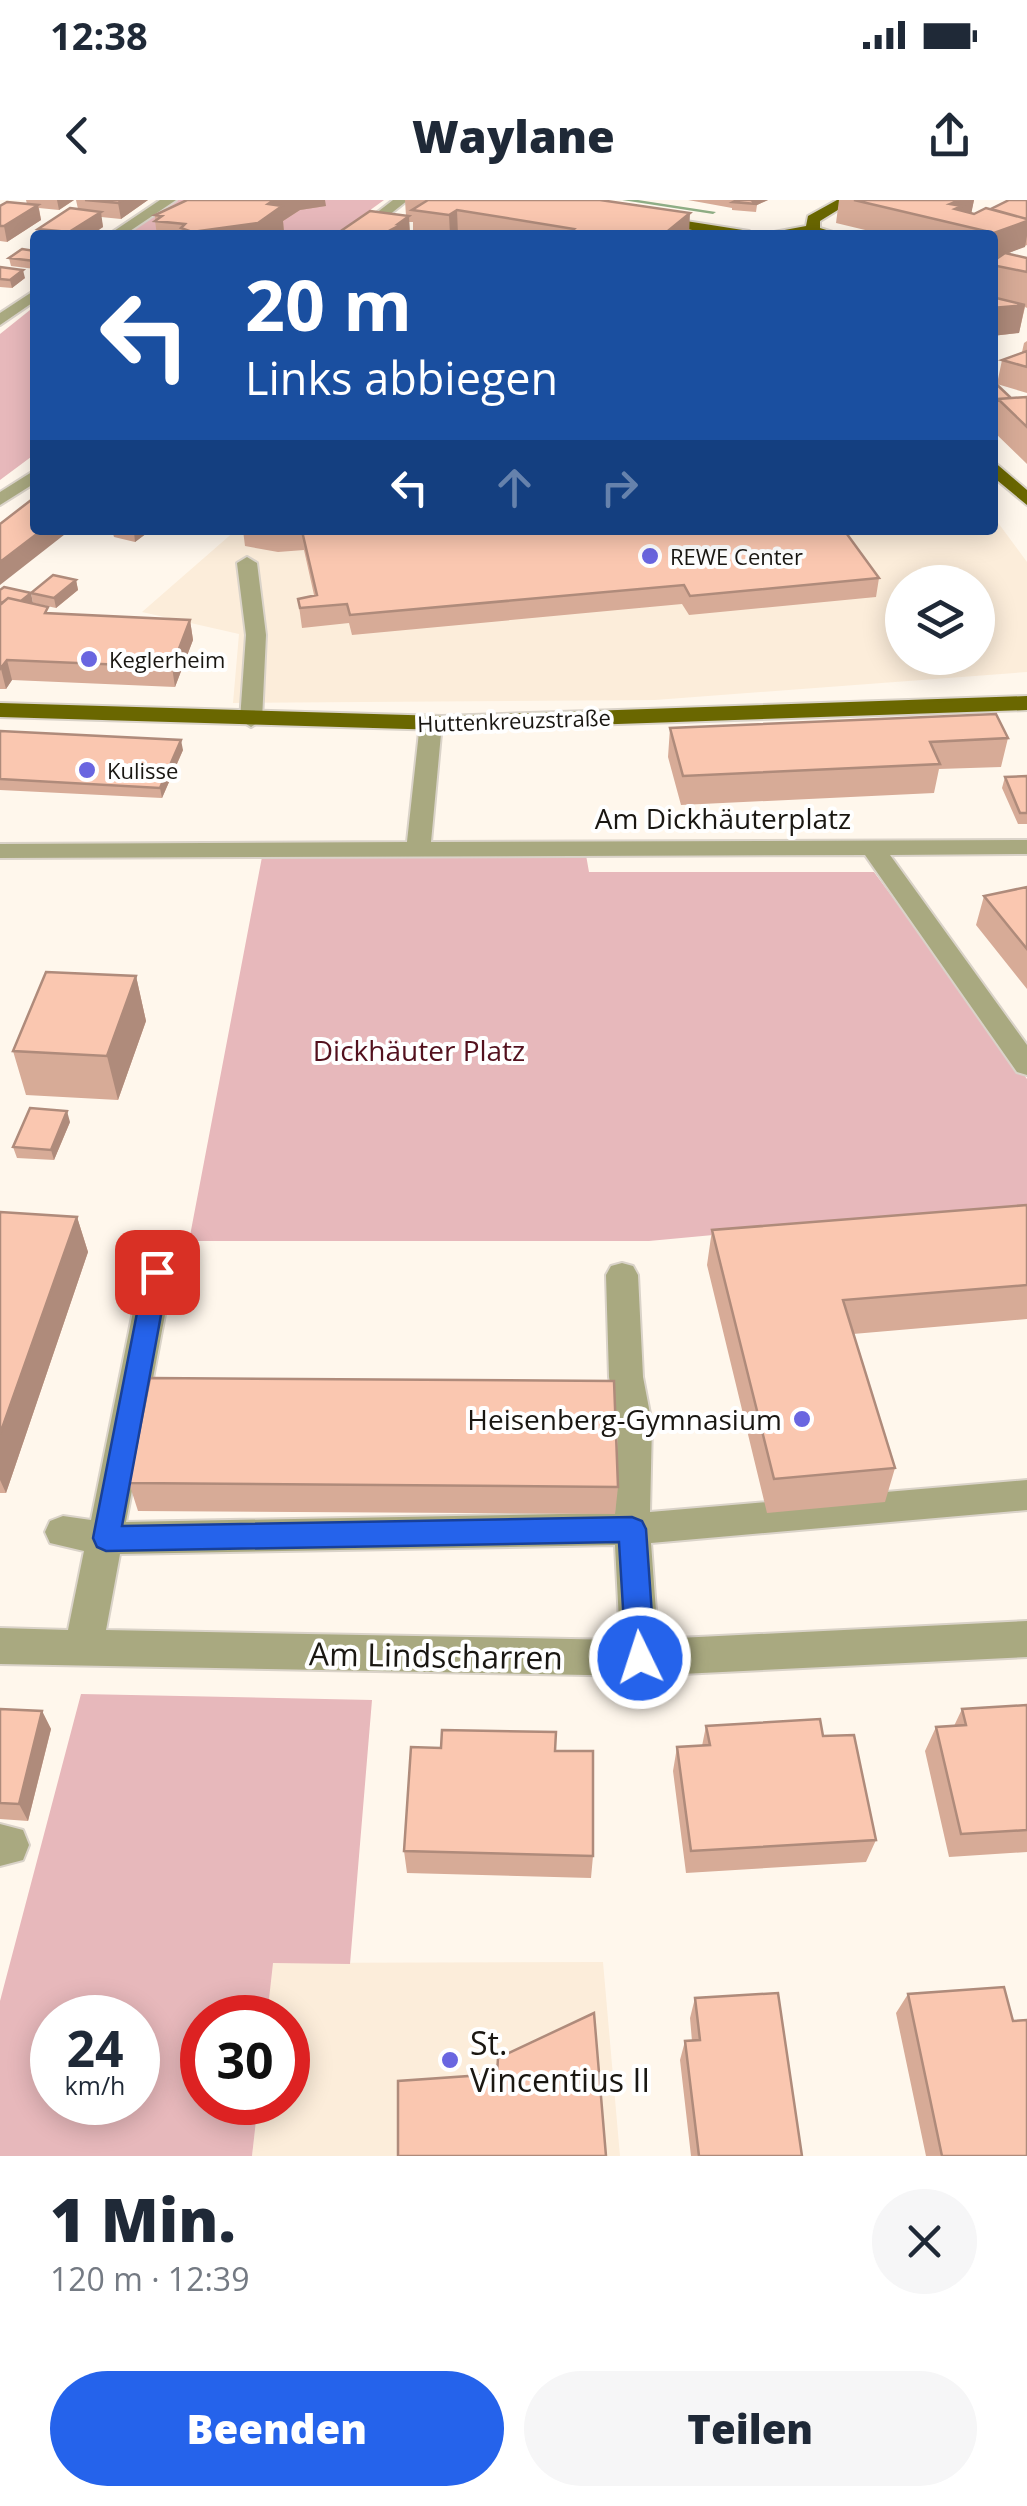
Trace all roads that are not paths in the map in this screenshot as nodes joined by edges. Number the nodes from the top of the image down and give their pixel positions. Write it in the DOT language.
graph roads {
  1 [pos="169,200"];
  2 [pos="401,200"];
  3 [pos="818,200"];
  4 [pos="847,200"];
  5 [pos="813,229"];
  6 [pos="123,230"];
  7 [pos="362,230"];
  8 [pos="722,230"];
  9 [pos="759,230"];
  10 [pos="776,230"];
  11 [pos="800,230"];
  12 [pos="817,230"];
  13 [pos="30,298"];
  14 [pos="0,320"];
  15 [pos="998,471"];
  16 [pos="30,478"];
  17 [pos="0,500"];
  18 [pos="1027,500"];
  19 [pos="247,563"];
  20 [pos="444,699"];
  21 [pos="1027,703"];
  22 [pos="0,710"];
  23 [pos="251,720"];
  24 [pos="437,723"];
  25 [pos="1027,847"];
  26 [pos="418,848"];
  27 [pos="873,849"];
  28 [pos="0,851"];
  29 [pos="1027,1065"];
  30 [pos="157,1272"];
  31 [pos="622,1275"];
  32 [pos="134,1382"];
  33 [pos="174,1383"];
  34 [pos="1027,1495"];
  35 [pos="632,1529"];
  36 [pos="63,1532"];
  37 [pos="106,1538"];
  38 [pos="1027,1640"];
  39 [pos="0,1646"];
  40 [pos="84,1646"];
  41 [pos="640,1658"];
  1 -- 6 [label="street"];
  2 -- 7 [label="street"];
  3 -- 10 [label="main road"];
  4 -- 5 [label="main road"];
  5 -- 11 [label="main road"];
  5 -- 12 [label="main road"];
  8 -- 9 [label="main road"];
  13 -- 14 [label="street"];
  15 -- 18 [label="main road"];
  16 -- 17 [label="street"];
  19 -- 23 [label="street"];
  20 -- 24 [label="street"];
  21 -- 24 [label="main road, Huttenkreuzstraße"];
  22 -- 23 [label="main road, Huttenkreuzstraße"];
  23 -- 24 [label="main road, Huttenkreuzstraße"];
  24 -- 26 [label="street"];
  25 -- 27 [label="street, Am Dickhäuterplatz"];
  26 -- 27 [label="street, Am Dickhäuterplatz"];
  26 -- 28 [label="street, Am Dickhäuterplatz"];
  27 -- 29 [label="street"];
  30 -- 32 [label="street"];
  31 -- 35 [label="street"];
  32 -- 33 [label="street"];
  32 -- 37 [label="street"];
  34 -- 35 [label="street"];
  35 -- 37 [label="street"];
  35 -- 41 [label="street"];
  36 -- 37 [label="street"];
  37 -- 40 [label="street"];
  38 -- 41 [label="street, Am Lindscharren"];
  39 -- 40 [label="street, Am Lindscharren"];
  40 -- 41 [label="street, Am Lindscharren"];
}
